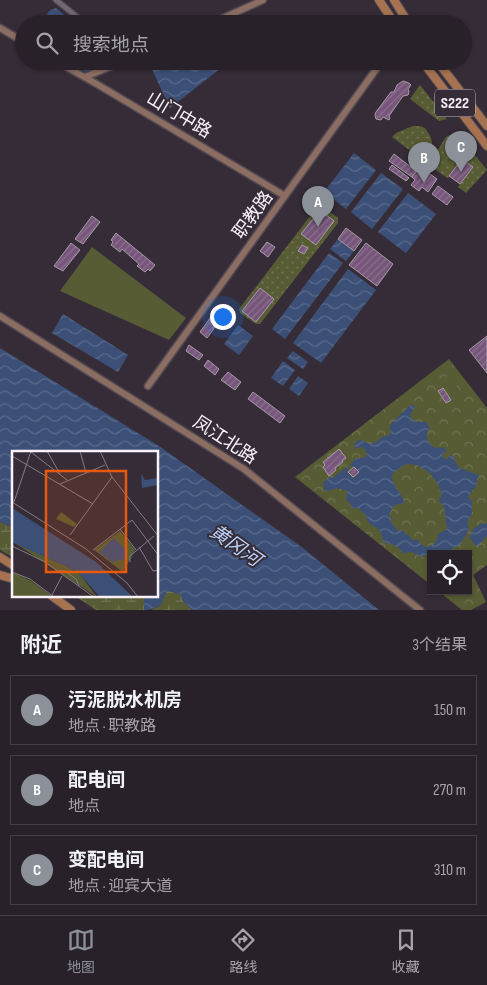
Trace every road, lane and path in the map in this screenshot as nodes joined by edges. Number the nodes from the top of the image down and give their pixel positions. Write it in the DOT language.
graph roads {
  1 [pos="56,0"];
  2 [pos="243,0"];
  3 [pos="263,0"];
  4 [pos="380,0"];
  5 [pos="394,0"];
  6 [pos="245,8"];
  7 [pos="75,15"];
  8 [pos="230,15"];
  9 [pos="389,15"];
  10 [pos="403,15"];
  11 [pos="0,28"];
  12 [pos="15,37"];
  13 [pos="72,70"];
  14 [pos="102,70"];
  15 [pos="376,70"];
  16 [pos="429,70"];
  17 [pos="444,70"];
  18 [pos="85,77"];
  19 [pos="487,126"];
  20 [pos="487,146"];
  21 [pos="285,196"];
  22 [pos="0,316"];
  23 [pos="148,386"];
  24 [pos="0,557"];
  25 [pos="12,565"];
  26 [pos="55,598"];
  27 [pos="71,610"];
  28 [pos="420,610"];
  1 -- 7 [label="street"];
  2 -- 6 [label="street"];
  3 -- 6 [label="street"];
  4 -- 9 [label="main road"];
  5 -- 10 [label="main road"];
  6 -- 8 [label="street"];
  11 -- 12 [label="street"];
  13 -- 18 [label="street, 山门中路"];
  14 -- 18 [label="street"];
  15 -- 21 [label="street, 职教路"];
  16 -- 20 [label="main road, S222"];
  17 -- 19 [label="main road, S222"];
  18 -- 21 [label="street, 山门中路"];
  21 -- 23 [label="street, 职教路"];
  22 -- 28 [label="street, 凤江北路"];
  24 -- 25 [label="main road"];
  26 -- 27 [label="main road"];
}
